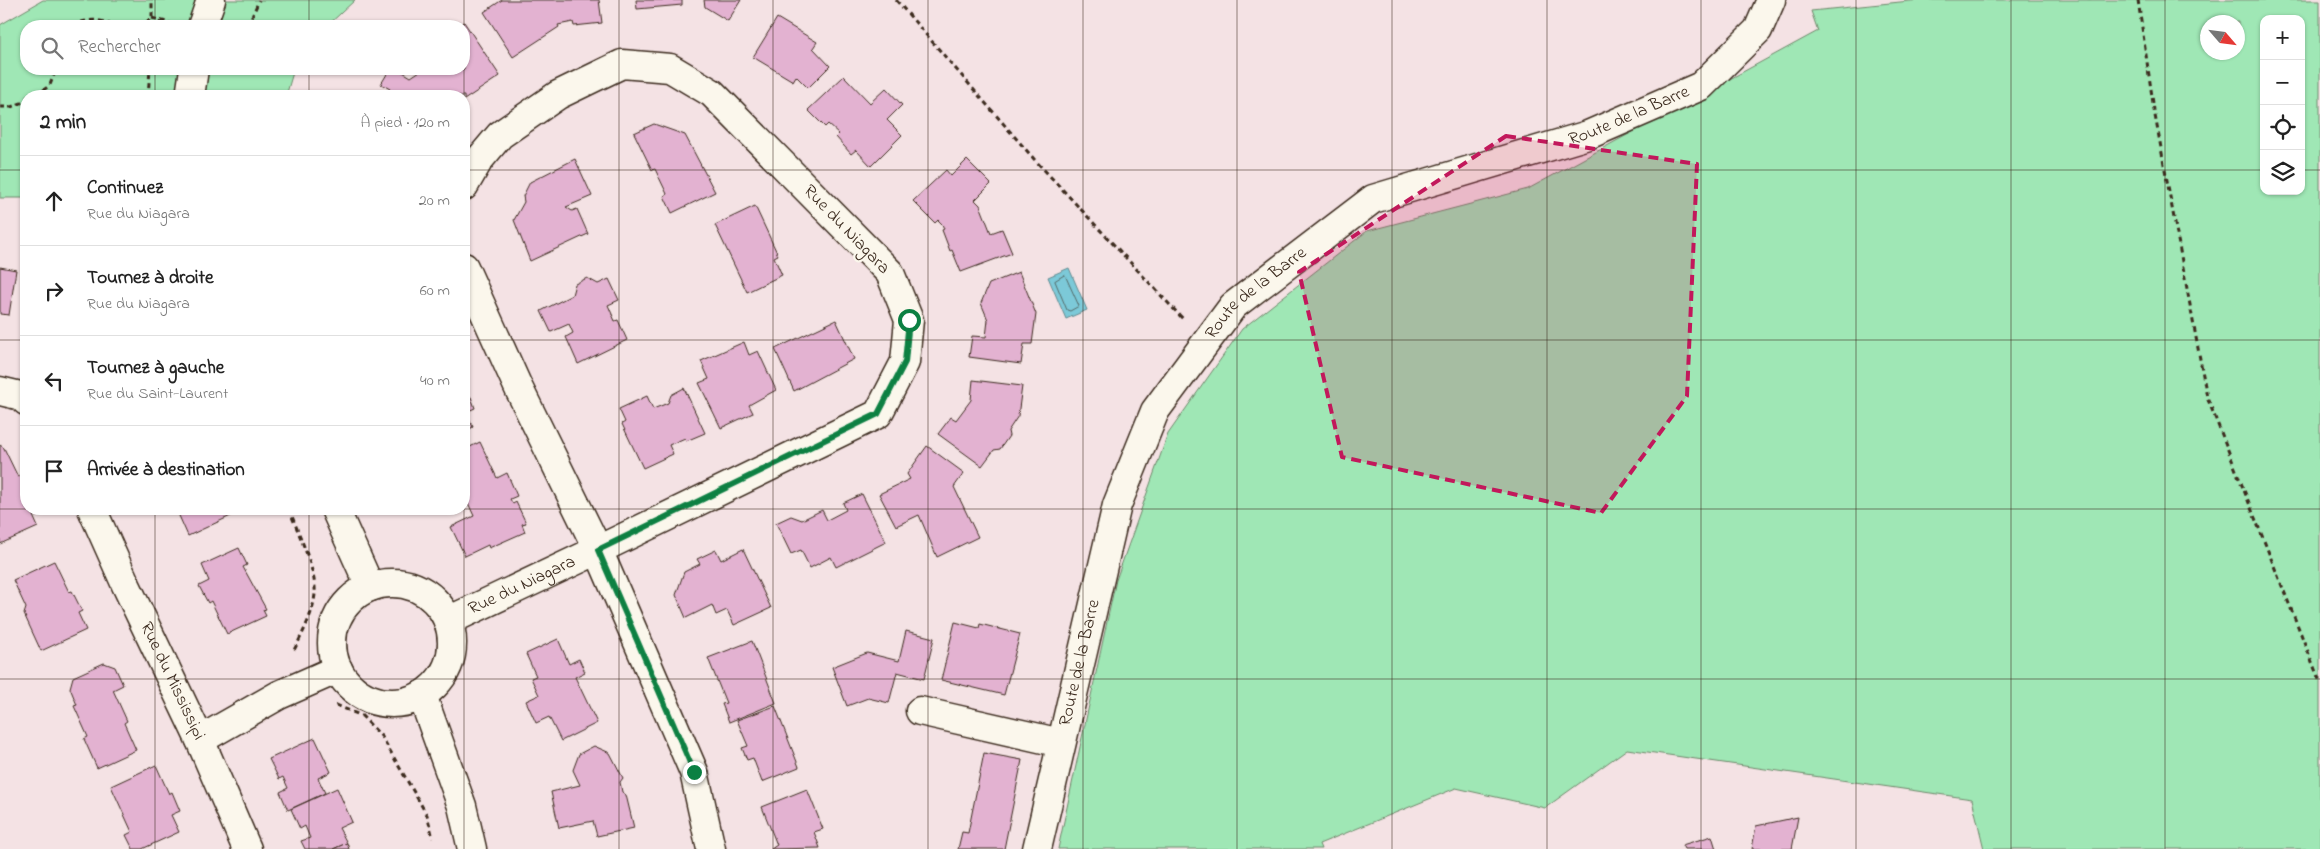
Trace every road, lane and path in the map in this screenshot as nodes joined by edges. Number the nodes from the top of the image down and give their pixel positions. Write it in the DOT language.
graph roads {
  1 [pos="152,0"];
  2 [pos="211,0"];
  3 [pos="259,0"];
  4 [pos="896,0"];
  5 [pos="1771,0"];
  6 [pos="2138,0"];
  7 [pos="152,18"];
  8 [pos="150,20"];
  9 [pos="161,20"];
  10 [pos="204,20"];
  11 [pos="251,20"];
  12 [pos="54,75"];
  13 [pos="150,75"];
  14 [pos="193,75"];
  15 [pos="44,90"];
  16 [pos="148,90"];
  17 [pos="191,90"];
  18 [pos="20,103"];
  19 [pos="0,107"];
  20 [pos="470,176"];
  21 [pos="470,280"];
  22 [pos="1205,344"];
  23 [pos="0,391"];
  24 [pos="20,396"];
  25 [pos="95,515"];
  26 [pos="291,515"];
  27 [pos="338,515"];
  28 [pos="598,550"];
  29 [pos="370,587"];
  30 [pos="448,620"];
  31 [pos="291,657"];
  32 [pos="338,669"];
  33 [pos="2320,682"];
  34 [pos="422,695"];
  35 [pos="329,704"];
  36 [pos="920,711"];
  37 [pos="200,740"];
  38 [pos="1061,743"];
  39 [pos="434,840"];
  40 [pos="247,849"];
  41 [pos="472,849"];
  42 [pos="712,849"];
  43 [pos="1037,849"];
  1 -- 7 [label="path"];
  2 -- 10 [label="street"];
  3 -- 11 [label="path"];
  4 -- 22 [label="path"];
  5 -- 22 [label="street, Route de la Barre"];
  6 -- 33 [label="path"];
  7 -- 8 [label="path"];
  7 -- 9 [label="path"];
  12 -- 15 [label="path"];
  13 -- 16 [label="path"];
  14 -- 17 [label="street"];
  18 -- 19 [label="path"];
  20 -- 28 [label="street, Rue du Niagara"];
  21 -- 28 [label="street, Rue du Niagara"];
  22 -- 38 [label="street, Route de la Barre"];
  23 -- 24 [label="street"];
  25 -- 37 [label="street, Rue du Mississipi"];
  26 -- 31 [label="path"];
  27 -- 29 [label="street"];
  28 -- 30 [label="street, Rue du Niagara"];
  28 -- 42 [label="street"];
  29 -- 30 [label="street"];
  29 -- 32 [label="street"];
  30 -- 34 [label="street"];
  32 -- 34 [label="street"];
  32 -- 37 [label="street, Rue du Mississipi"];
  34 -- 41 [label="street"];
  35 -- 39 [label="path"];
  36 -- 38 [label="street"];
  37 -- 40 [label="street"];
  38 -- 43 [label="street, Route de la Barre"];
}
